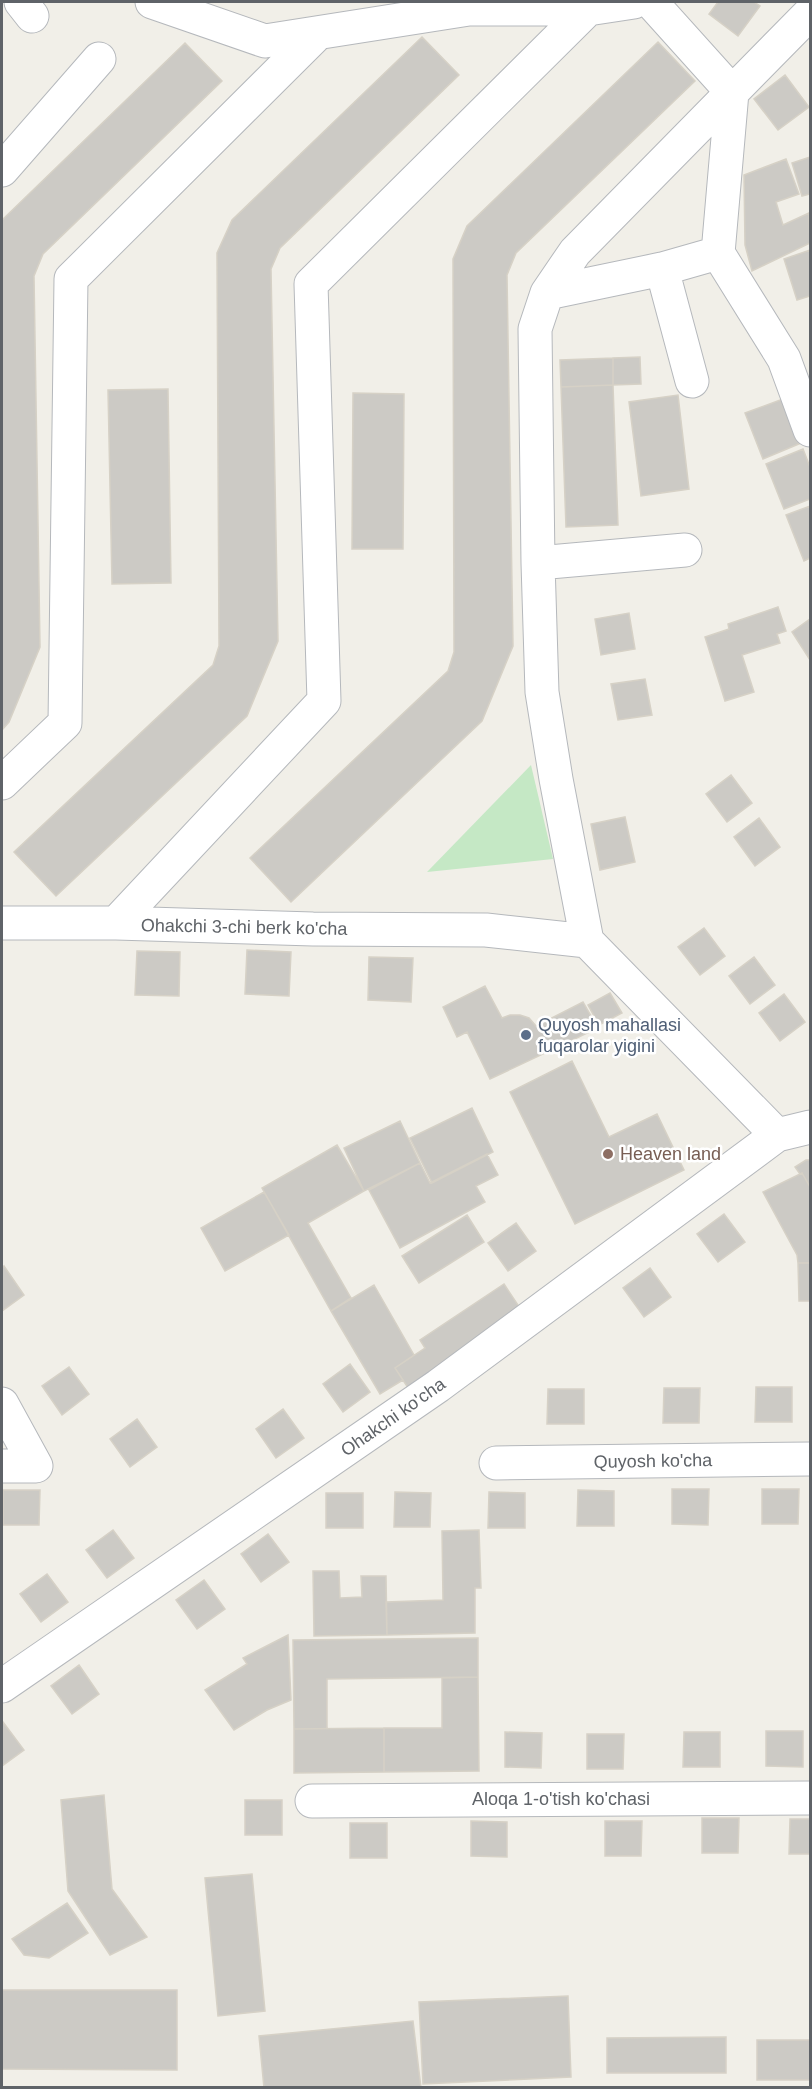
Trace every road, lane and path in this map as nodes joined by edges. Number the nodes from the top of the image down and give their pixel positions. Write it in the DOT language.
graph roads {
  1 [pos="152,2"];
  2 [pos="634,2"];
  3 [pos="651,2"];
  4 [pos="588,9"];
  5 [pos="810,13"];
  6 [pos="318,33"];
  7 [pos="99,59"];
  8 [pos="732,92"];
  9 [pos="2,170"];
  10 [pos="718,253"];
  11 [pos="662,269"];
  12 [pos="547,293"];
  13 [pos="692,381"];
  14 [pos="810,430"];
  15 [pos="685,550"];
  16 [pos="538,563"];
  17 [pos="2,783"];
  18 [pos="2,923"];
  19 [pos="116,923"];
  20 [pos="587,940"];
  21 [pos="810,1127"];
  22 [pos="777,1135"];
  23 [pos="2,1404"];
  24 [pos="810,1459"];
  25 [pos="496,1463"];
  26 [pos="2,1466"];
  27 [pos="2,1686"];
  28 [pos="810,1798"];
  29 [pos="312,1801"];
  1 -- 6 [label="street"];
  2 -- 4 [label="street"];
  3 -- 8 [label="street"];
  4 -- 6 [label="street"];
  4 -- 19 [label="street"];
  5 -- 8 [label="street"];
  6 -- 17 [label="street"];
  7 -- 9 [label="street"];
  8 -- 10 [label="street"];
  8 -- 12 [label="street"];
  10 -- 11 [label="street"];
  10 -- 14 [label="street"];
  11 -- 12 [label="street"];
  11 -- 13 [label="street"];
  12 -- 16 [label="street"];
  15 -- 16 [label="street"];
  16 -- 20 [label="street"];
  18 -- 19 [label="street, Ohakchi 3-chi berk ko'cha"];
  19 -- 20 [label="street, Ohakchi 3-chi berk ko'cha"];
  20 -- 22 [label="street"];
  21 -- 22 [label="street"];
  22 -- 27 [label="street, Ohakchi ko'cha"];
  23 -- 26 [label="street"];
  24 -- 25 [label="street, Quyosh ko'cha"];
  28 -- 29 [label="street, Aloqa 1-o'tish ko'chasi"];
}
